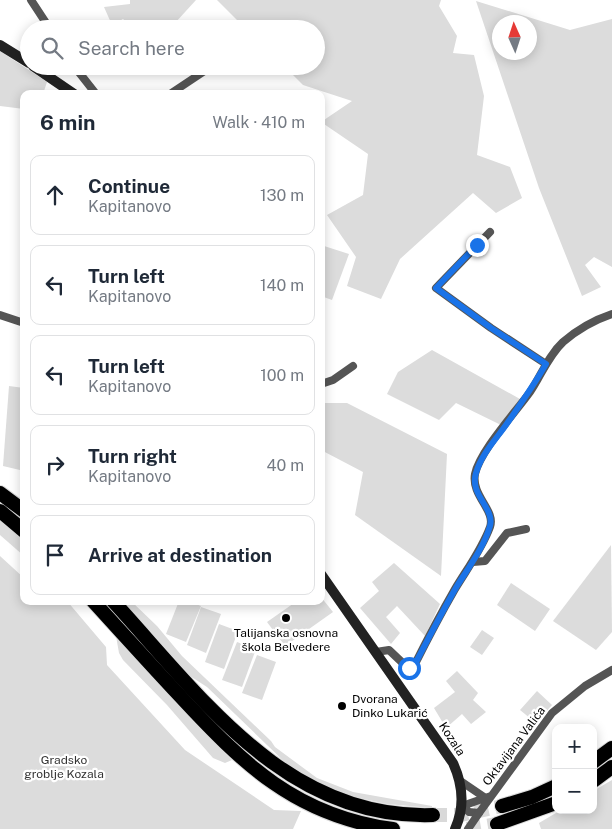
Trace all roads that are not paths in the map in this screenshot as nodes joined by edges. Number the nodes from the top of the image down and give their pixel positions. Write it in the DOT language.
graph roads {
  1 [pos="31,0"];
  2 [pos="44,20"];
  3 [pos="0,45"];
  4 [pos="20,57"];
  5 [pos="47,75"];
  6 [pos="81,75"];
  7 [pos="199,75"];
  8 [pos="68,90"];
  9 [pos="93,90"];
  10 [pos="178,90"];
  11 [pos="490,232"];
  12 [pos="612,314"];
  13 [pos="0,315"];
  14 [pos="20,322"];
  15 [pos="546,364"];
  16 [pos="353,366"];
  17 [pos="325,383"];
  18 [pos="0,493"];
  19 [pos="20,508"];
  20 [pos="0,511"];
  21 [pos="20,528"];
  22 [pos="526,529"];
  23 [pos="473,562"];
  24 [pos="325,580"];
  25 [pos="97,605"];
  26 [pos="117,605"];
  27 [pos="376,652"];
  28 [pos="612,670"];
  29 [pos="608,676"];
  30 [pos="612,748"];
  31 [pos="597,759"];
  32 [pos="612,767"];
  33 [pos="597,778"];
  34 [pos="459,780"];
  35 [pos="552,788"];
  36 [pos="488,796"];
  37 [pos="552,804"];
  38 [pos="462,806"];
  39 [pos="502,806"];
  40 [pos="479,813"];
  41 [pos="433,816"];
  42 [pos="497,824"];
  43 [pos="393,829"];
  44 [pos="455,829"];
  45 [pos="468,829"];
  1 -- 2 [label="street"];
  3 -- 4 [label="main road"];
  5 -- 8 [label="main road"];
  6 -- 9 [label="street"];
  7 -- 10 [label="street"];
  11 -- 15 [label="street"];
  12 -- 15 [label="street"];
  13 -- 14 [label="street"];
  15 -- 23 [label="street"];
  16 -- 17 [label="street"];
  18 -- 19 [label="highway"];
  20 -- 21 [label="highway"];
  22 -- 23 [label="street"];
  23 -- 27 [label="street"];
  24 -- 27 [label="main road, Kozala"];
  25 -- 43 [label="highway"];
  26 -- 41 [label="highway"];
  27 -- 34 [label="main road, Kozala"];
  28 -- 29 [label="street, Oktavijana Valića"];
  29 -- 36 [label="street, Oktavijana Valića"];
  30 -- 31 [label="highway"];
  32 -- 33 [label="highway"];
  34 -- 36 [label="street"];
  34 -- 38 [label="main road, Kozala"];
  35 -- 39 [label="highway"];
  36 -- 38 [label="street"];
  36 -- 40 [label="street, Oktavijana Valića"];
  37 -- 42 [label="highway"];
  38 -- 40 [label="street"];
  38 -- 44 [label="main road, Kozala"];
  40 -- 45 [label="street, Oktavijana Valića"];
}
